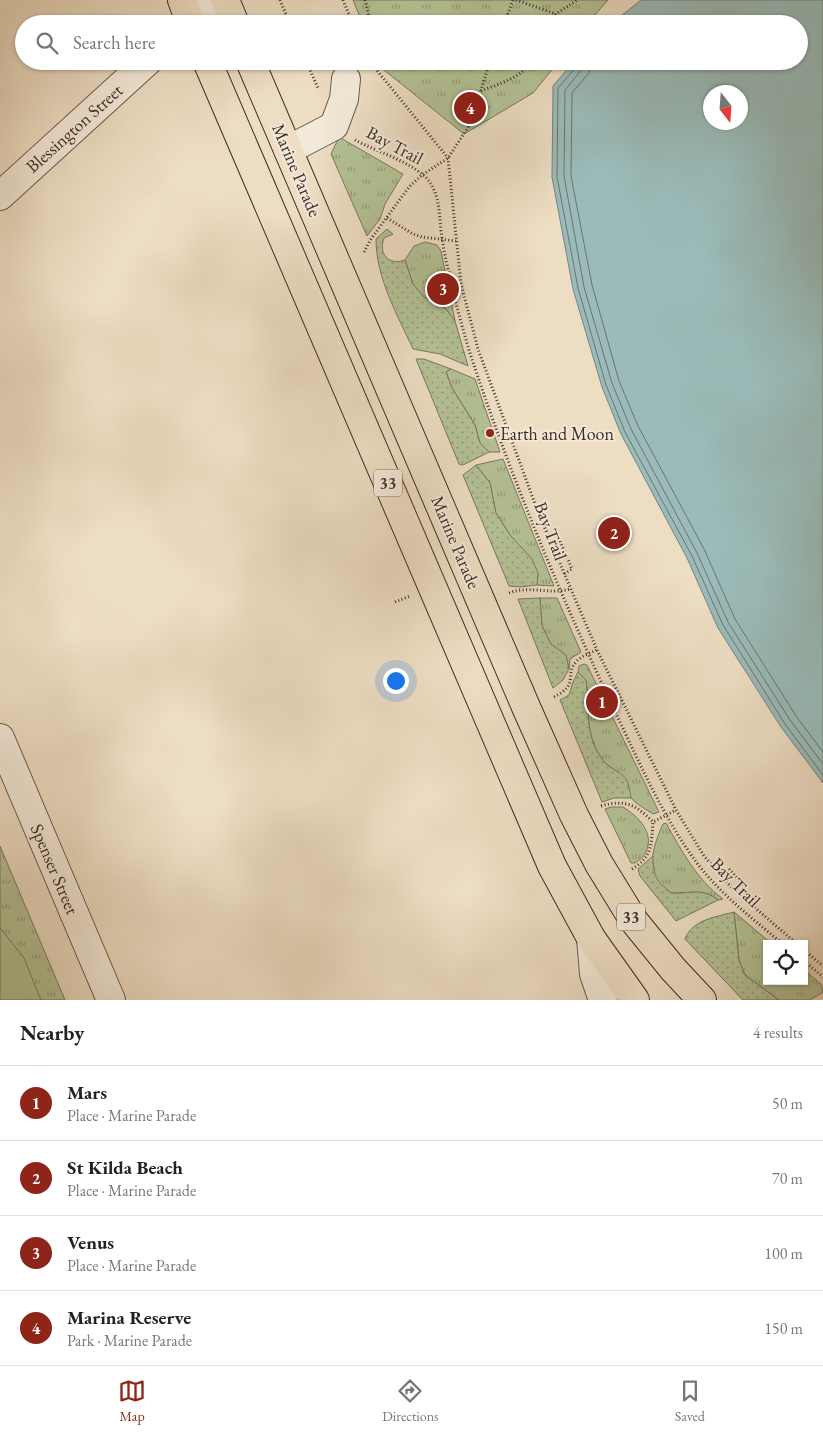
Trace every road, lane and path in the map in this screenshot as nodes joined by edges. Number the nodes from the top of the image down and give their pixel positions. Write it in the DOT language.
graph roads {
  1 [pos="182,0"];
  2 [pos="217,0"];
  3 [pos="225,0"];
  4 [pos="280,0"];
  5 [pos="343,0"];
  6 [pos="365,0"];
  7 [pos="514,0"];
  8 [pos="577,0"];
  9 [pos="556,14"];
  10 [pos="188,15"];
  11 [pos="201,15"];
  12 [pos="231,15"];
  13 [pos="286,15"];
  14 [pos="349,15"];
  15 [pos="369,15"];
  16 [pos="508,15"];
  17 [pos="138,70"];
  18 [pos="211,70"];
  19 [pos="254,70"];
  20 [pos="377,70"];
  21 [pos="487,70"];
  22 [pos="524,70"];
  23 [pos="346,79"];
  24 [pos="481,91"];
  25 [pos="334,126"];
  26 [pos="288,150"];
  27 [pos="448,158"];
  28 [pos="422,175"];
  29 [pos="0,196"];
  30 [pos="387,218"];
  31 [pos="443,240"];
  32 [pos="456,242"];
  33 [pos="364,252"];
  34 [pos="560,541"];
  35 [pos="564,574"];
  36 [pos="570,589"];
  37 [pos="561,592"];
  38 [pos="509,593"];
  39 [pos="597,650"];
  40 [pos="588,654"];
  41 [pos="554,697"];
  42 [pos="0,738"];
  43 [pos="602,806"];
  44 [pos="676,810"];
  45 [pos="668,815"];
  46 [pos="653,822"];
  47 [pos="632,869"];
  48 [pos="729,869"];
  49 [pos="739,894"];
  50 [pos="591,938"];
  51 [pos="778,940"];
  52 [pos="792,940"];
  53 [pos="808,953"];
  54 [pos="808,964"];
  55 [pos="823,966"];
  56 [pos="823,977"];
  57 [pos="111,1000"];
  58 [pos="602,1000"];
  59 [pos="635,1000"];
  60 [pos="702,1000"];
  1 -- 10 [label="main road"];
  2 -- 11 [label="street"];
  3 -- 12 [label="main road"];
  4 -- 13 [label="path"];
  5 -- 14 [label="path"];
  6 -- 15 [label="path"];
  7 -- 9 [label="path"];
  7 -- 16 [label="path"];
  8 -- 9 [label="path"];
  17 -- 29 [label="street, Blessington Street"];
  18 -- 50 [label="main road, 33"];
  19 -- 26 [label="main road, Marine Parade / 33"];
  20 -- 27 [label="path"];
  21 -- 24 [label="path"];
  22 -- 24 [label="path"];
  23 -- 25 [label="street"];
  24 -- 27 [label="path"];
  25 -- 26 [label="street"];
  25 -- 28 [label="path, Bay Trail"];
  26 -- 60 [label="main road, Marine Parade / 33"];
  27 -- 28 [label="path"];
  27 -- 32 [label="path"];
  28 -- 30 [label="path"];
  28 -- 31 [label="path, Bay Trail"];
  30 -- 31 [label="path"];
  30 -- 33 [label="path"];
  31 -- 32 [label="path"];
  31 -- 37 [label="path, Bay Trail"];
  32 -- 35 [label="path"];
  34 -- 35 [label="path"];
  35 -- 36 [label="path"];
  36 -- 37 [label="path"];
  36 -- 39 [label="path"];
  37 -- 38 [label="path"];
  37 -- 40 [label="path, Bay Trail"];
  39 -- 40 [label="path"];
  39 -- 44 [label="path"];
  40 -- 41 [label="path"];
  40 -- 45 [label="path, Bay Trail"];
  42 -- 57 [label="street, Spenser Street"];
  43 -- 46 [label="path"];
  44 -- 45 [label="path"];
  44 -- 49 [label="path"];
  45 -- 46 [label="path"];
  45 -- 51 [label="path, Bay Trail"];
  46 -- 47 [label="path"];
  48 -- 49 [label="path"];
  49 -- 52 [label="path"];
  50 -- 58 [label="street"];
  50 -- 59 [label="main road, 33"];
  53 -- 55 [label="path"];
  54 -- 56 [label="path"];
}
